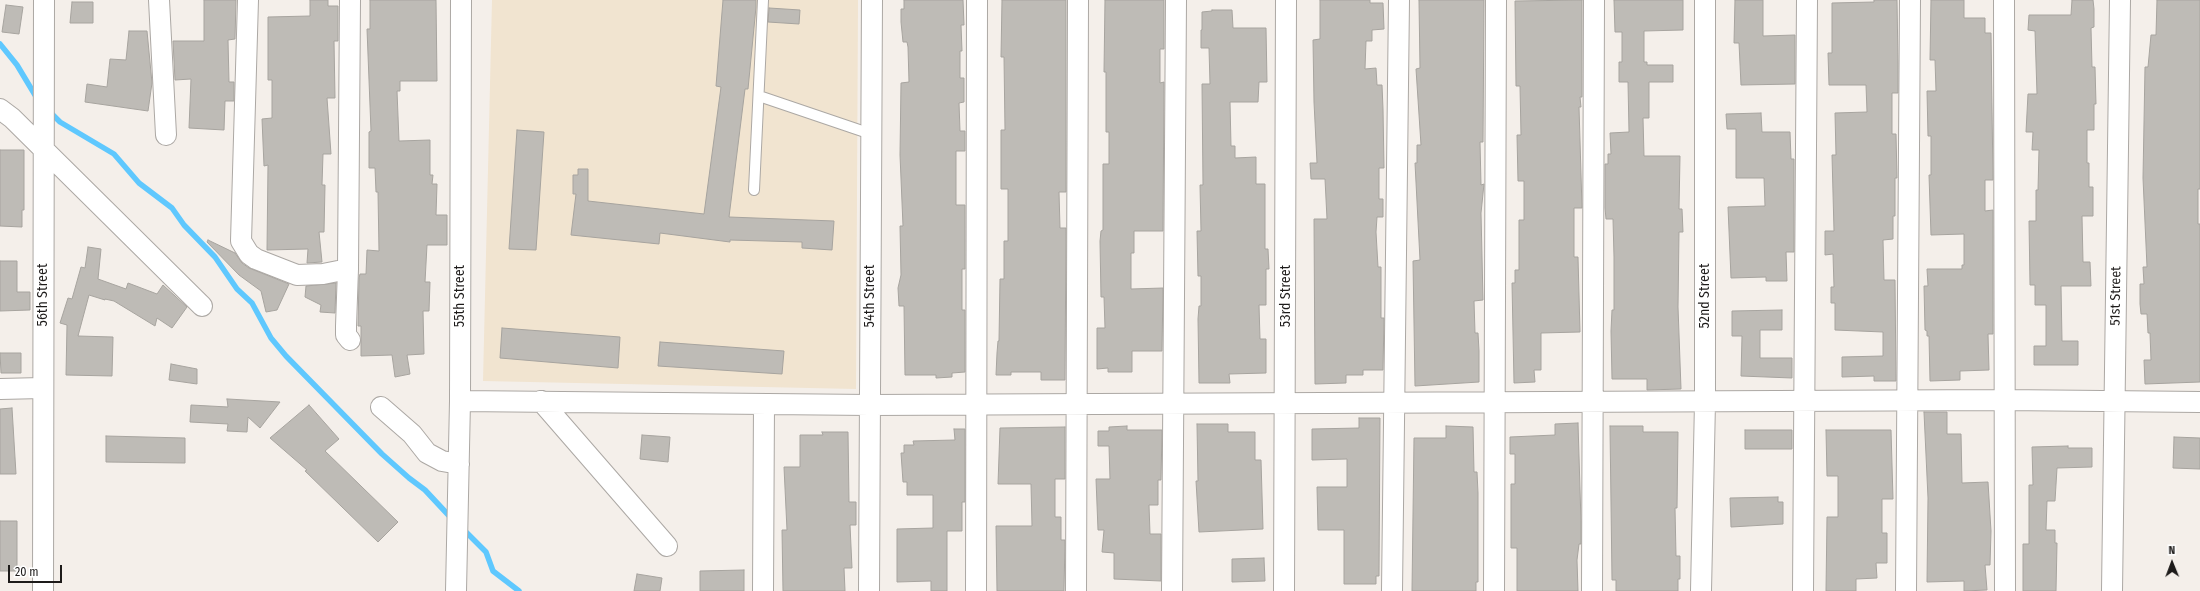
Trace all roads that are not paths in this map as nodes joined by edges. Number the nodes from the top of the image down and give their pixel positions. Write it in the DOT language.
graph roads {
  1 [pos="44,0"];
  2 [pos="159,0"];
  3 [pos="248,0"];
  4 [pos="350,0"];
  5 [pos="461,0"];
  6 [pos="764,0"];
  7 [pos="872,0"];
  8 [pos="978,0"];
  9 [pos="1078,0"];
  10 [pos="1176,0"];
  11 [pos="1286,0"];
  12 [pos="1399,0"];
  13 [pos="1496,0"];
  14 [pos="1594,0"];
  15 [pos="1705,0"];
  16 [pos="1807,0"];
  17 [pos="1910,0"];
  18 [pos="2004,0"];
  19 [pos="2120,0"];
  20 [pos="759,96"];
  21 [pos="0,109"];
  22 [pos="871,134"];
  23 [pos="166,135"];
  24 [pos="43,149"];
  25 [pos="754,190"];
  26 [pos="348,269"];
  27 [pos="202,306"];
  28 [pos="350,340"];
  29 [pos="42,388"];
  30 [pos="0,389"];
  31 [pos="2004,400"];
  32 [pos="460,401"];
  33 [pos="541,401"];
  34 [pos="1804,401"];
  35 [pos="1909,401"];
  36 [pos="1494,402"];
  37 [pos="1594,402"];
  38 [pos="1705,402"];
  39 [pos="2115,402"];
  40 [pos="2200,402"];
  41 [pos="1286,403"];
  42 [pos="1395,403"];
  43 [pos="764,404"];
  44 [pos="1076,404"];
  45 [pos="1174,404"];
  46 [pos="870,405"];
  47 [pos="975,405"];
  48 [pos="381,408"];
  49 [pos="459,464"];
  50 [pos="668,546"];
  51 [pos="43,591"];
  52 [pos="456,591"];
  53 [pos="763,591"];
  54 [pos="869,591"];
  55 [pos="976,591"];
  56 [pos="1076,591"];
  57 [pos="1172,591"];
  58 [pos="1284,591"];
  59 [pos="1392,591"];
  60 [pos="1494,591"];
  61 [pos="1592,591"];
  62 [pos="1700,591"];
  63 [pos="1803,591"];
  64 [pos="1906,591"];
  65 [pos="2005,591"];
  66 [pos="2112,591"];
  1 -- 24 [label="street, 56th Street"];
  2 -- 23 [label="street"];
  3 -- 26 [label="street"];
  4 -- 26 [label="street"];
  5 -- 32 [label="street, 55th Street"];
  6 -- 20 [label="lane"];
  7 -- 22 [label="street, 54th Street"];
  8 -- 47 [label="street"];
  9 -- 44 [label="street"];
  10 -- 45 [label="street"];
  11 -- 41 [label="street, 53rd Street"];
  12 -- 42 [label="street"];
  13 -- 36 [label="street"];
  14 -- 37 [label="street"];
  15 -- 38 [label="street, 52nd Street"];
  16 -- 34 [label="street"];
  17 -- 35 [label="street"];
  18 -- 31 [label="street"];
  19 -- 39 [label="street, 51st Street"];
  20 -- 22 [label="lane"];
  20 -- 25 [label="lane"];
  21 -- 24 [label="street"];
  22 -- 46 [label="street, 54th Street"];
  24 -- 27 [label="street"];
  24 -- 29 [label="street, 56th Street"];
  26 -- 28 [label="street"];
  29 -- 30 [label="street"];
  29 -- 51 [label="street, 56th Street"];
  31 -- 35 [label="street"];
  31 -- 39 [label="street"];
  31 -- 65 [label="street"];
  32 -- 33 [label="street"];
  32 -- 49 [label="street, 55th Street"];
  33 -- 43 [label="street"];
  33 -- 50 [label="street"];
  34 -- 35 [label="street"];
  34 -- 38 [label="street"];
  34 -- 63 [label="street"];
  35 -- 64 [label="street"];
  36 -- 37 [label="street"];
  36 -- 42 [label="street"];
  36 -- 60 [label="street"];
  37 -- 38 [label="street"];
  37 -- 61 [label="street"];
  38 -- 62 [label="street, 52nd Street"];
  39 -- 40 [label="street"];
  39 -- 66 [label="street, 51st Street"];
  41 -- 42 [label="street"];
  41 -- 45 [label="street"];
  41 -- 58 [label="street, 53rd Street"];
  42 -- 59 [label="street"];
  43 -- 46 [label="street"];
  43 -- 53 [label="street"];
  44 -- 45 [label="street"];
  44 -- 47 [label="street"];
  44 -- 56 [label="street"];
  45 -- 57 [label="street"];
  46 -- 47 [label="street"];
  46 -- 54 [label="street, 54th Street"];
  47 -- 55 [label="street"];
  48 -- 49 [label="street"];
  49 -- 52 [label="street, 55th Street"];
}
